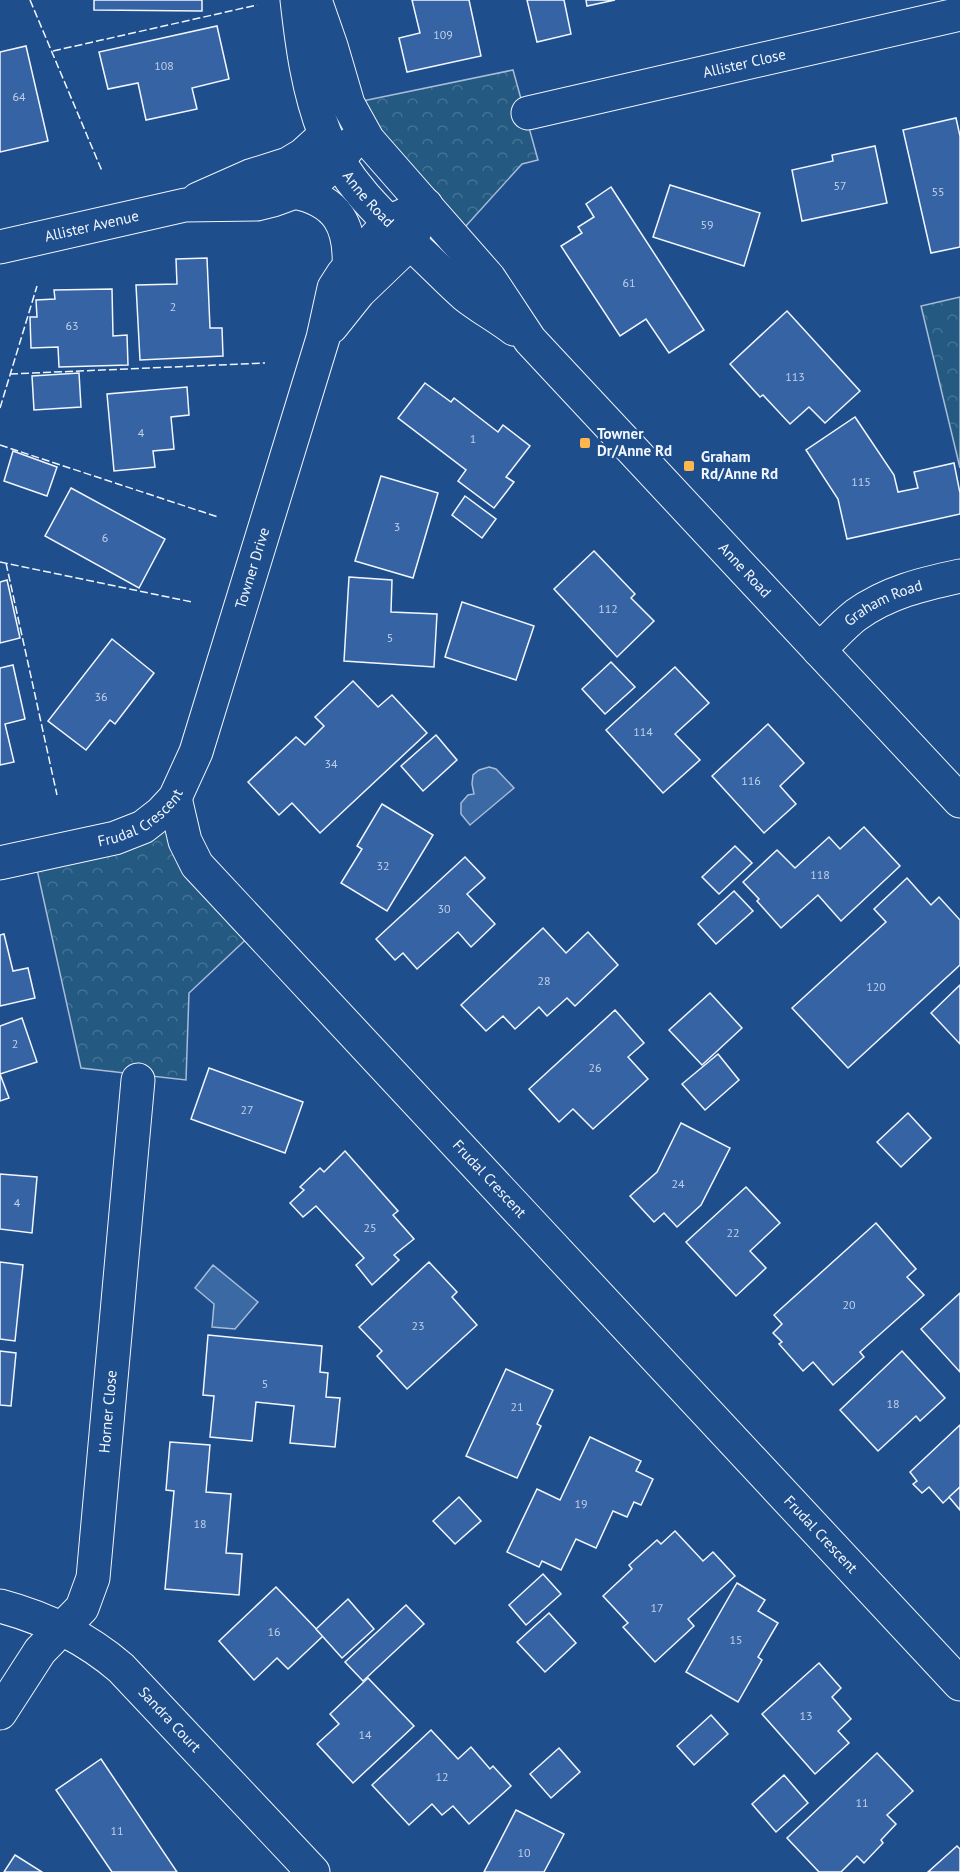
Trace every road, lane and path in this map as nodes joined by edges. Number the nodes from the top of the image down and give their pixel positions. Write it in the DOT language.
graph roads {
  1 [pos="297,0"];
  2 [pos="315,0"];
  3 [pos="960,14"];
  4 [pos="528,113"];
  5 [pos="361,129"];
  6 [pos="331,148"];
  7 [pos="295,192"];
  8 [pos="185,205"];
  9 [pos="426,205"];
  10 [pos="400,232"];
  11 [pos="0,248"];
  12 [pos="349,268"];
  13 [pos="322,338"];
  14 [pos="530,340"];
  15 [pos="960,576"];
  16 [pos="819,650"];
  17 [pos="175,798"];
  18 [pos="960,801"];
  19 [pos="0,863"];
  20 [pos="138,1080"];
  21 [pos="0,1606"];
  22 [pos="62,1628"];
  23 [pos="960,1684"];
  24 [pos="0,1713"];
  25 [pos="313,1872"];
  1 -- 6 [label="street, Anne Road"];
  2 -- 5 [label="street, Anne Road"];
  3 -- 4 [label="street, Allister Close"];
  5 -- 6 [label="street"];
  5 -- 9 [label="street, Anne Road"];
  6 -- 7 [label="street, Allister Avenue"];
  6 -- 8 [label="street, Allister Avenue"];
  6 -- 10 [label="street, Anne Road"];
  7 -- 8 [label="street, Allister Avenue"];
  7 -- 12 [label="street"];
  8 -- 11 [label="street, Allister Avenue"];
  9 -- 10 [label="street"];
  9 -- 14 [label="street, Anne Road"];
  10 -- 12 [label="street, Towner Drive"];
  10 -- 13 [label="street, Towner Drive"];
  10 -- 14 [label="street, Anne Road"];
  12 -- 13 [label="street, Towner Drive"];
  13 -- 17 [label="street, Towner Drive"];
  14 -- 16 [label="street, Anne Road"];
  15 -- 16 [label="street, Graham Road"];
  16 -- 18 [label="street, Anne Road"];
  17 -- 19 [label="street, Frudal Crescent"];
  17 -- 23 [label="street, Frudal Crescent"];
  20 -- 22 [label="street, Horner Close"];
  21 -- 22 [label="street, Sandra Court"];
  22 -- 24 [label="street, Horner Close"];
  22 -- 25 [label="street, Sandra Court"];
}
